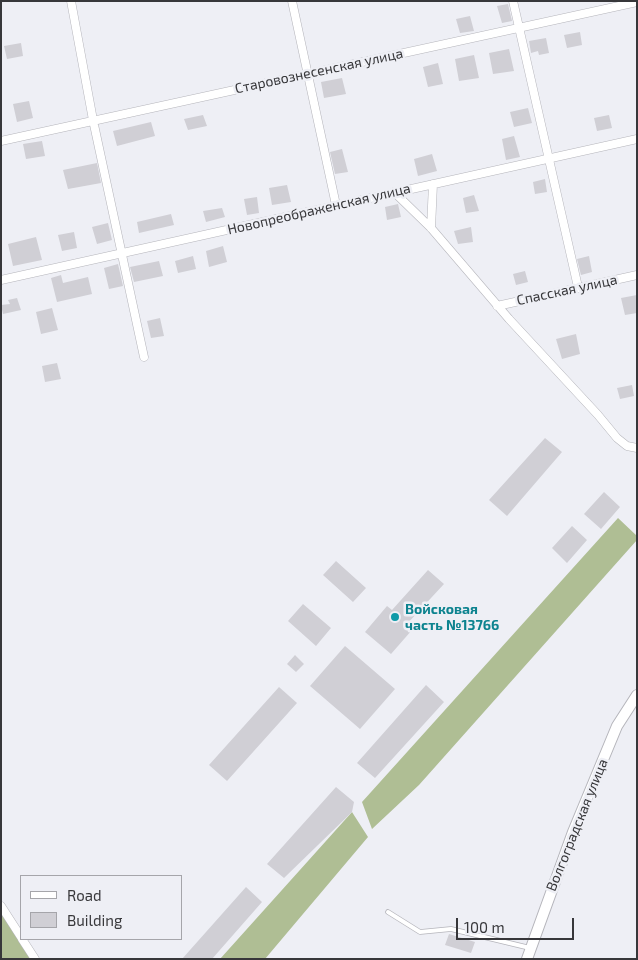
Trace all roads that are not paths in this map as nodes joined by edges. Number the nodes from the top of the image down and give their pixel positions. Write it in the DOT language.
graph roads {
  1 [pos="71,1"];
  2 [pos="292,1"];
  3 [pos="513,1"];
  4 [pos="637,2"];
  5 [pos="519,27"];
  6 [pos="306,74"];
  7 [pos="93,120"];
  8 [pos="637,139"];
  9 [pos="1,141"];
  10 [pos="548,159"];
  11 [pos="433,184"];
  12 [pos="394,192"];
  13 [pos="336,205"];
  14 [pos="431,228"];
  15 [pos="122,254"];
  16 [pos="637,275"];
  17 [pos="1,280"];
  18 [pos="578,287"];
  19 [pos="497,306"];
  20 [pos="144,357"];
  21 [pos="637,448"];
  22 [pos="637,695"];
  23 [pos="1,906"];
  24 [pos="388,912"];
  25 [pos="20,935"];
  26 [pos="23,940"];
  27 [pos="529,954"];
  28 [pos="35,959"];
  1 -- 7 [label="street"];
  2 -- 6 [label="street"];
  3 -- 5 [label="street"];
  4 -- 5 [label="street, Старовознесенская улица"];
  5 -- 6 [label="street, Старовознесенская улица"];
  5 -- 10 [label="street"];
  6 -- 7 [label="street, Старовознесенская улица"];
  6 -- 13 [label="street"];
  7 -- 9 [label="street, Старовознесенская улица"];
  7 -- 15 [label="street"];
  8 -- 10 [label="street, Новопреображенская улица"];
  10 -- 11 [label="street, Новопреображенская улица"];
  10 -- 18 [label="street"];
  11 -- 12 [label="street, Новопреображенская улица"];
  11 -- 14 [label="street"];
  12 -- 13 [label="street, Новопреображенская улица"];
  12 -- 14 [label="street"];
  13 -- 15 [label="street, Новопреображенская улица"];
  14 -- 19 [label="street"];
  15 -- 17 [label="street, Новопреображенская улица"];
  15 -- 20 [label="street"];
  16 -- 18 [label="street, Спасская улица"];
  18 -- 19 [label="street, Спасская улица"];
  19 -- 21 [label="street"];
  22 -- 27 [label="main road, Волгоградская улица"];
  23 -- 25 [label="street"];
  24 -- 27 [label="lane"];
  26 -- 28 [label="street"];
}
